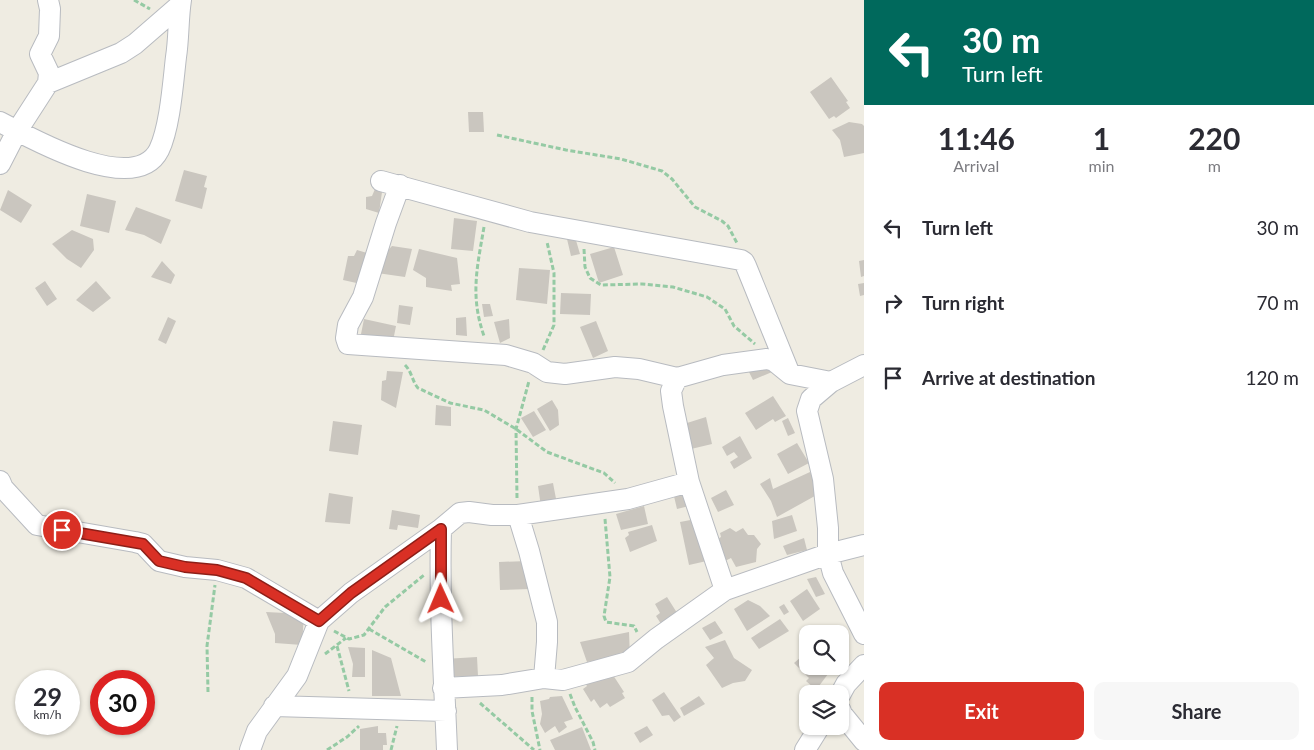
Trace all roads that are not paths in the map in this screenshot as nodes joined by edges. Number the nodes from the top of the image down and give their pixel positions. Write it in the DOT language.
graph roads {
  1 [pos="48,0"];
  2 [pos="181,2"];
  3 [pos="48,83"];
  4 [pos="8,127"];
  5 [pos="0,164"];
  6 [pos="864,365"];
  7 [pos="790,374"];
  8 [pos="677,378"];
  9 [pos="831,382"];
  10 [pos="0,481"];
  11 [pos="689,482"];
  12 [pos="518,515"];
  13 [pos="441,529"];
  14 [pos="864,545"];
  15 [pos="828,554"];
  16 [pos="726,590"];
  17 [pos="319,621"];
  18 [pos="864,634"];
  19 [pos="864,665"];
  20 [pos="553,679"];
  21 [pos="450,683"];
  22 [pos="845,685"];
  23 [pos="274,706"];
  24 [pos="446,711"];
  25 [pos="849,723"];
  26 [pos="814,735"];
  27 [pos="864,741"];
  28 [pos="250,750"];
  29 [pos="447,750"];
  30 [pos="805,750"];
  1 -- 3 [label="street"];
  2 -- 3 [label="street"];
  2 -- 4 [label="street"];
  3 -- 4 [label="street"];
  4 -- 5 [label="street"];
  6 -- 9 [label="street"];
  7 -- 8 [label="street"];
  7 -- 8 [label="street"];
  7 -- 9 [label="street"];
  8 -- 11 [label="street"];
  9 -- 15 [label="street"];
  10 -- 17 [label="street"];
  11 -- 12 [label="street"];
  11 -- 16 [label="street"];
  12 -- 13 [label="street"];
  12 -- 20 [label="street"];
  13 -- 17 [label="street"];
  13 -- 21 [label="street"];
  14 -- 15 [label="street"];
  15 -- 16 [label="street"];
  15 -- 18 [label="street"];
  16 -- 20 [label="street"];
  17 -- 23 [label="street"];
  19 -- 22 [label="street"];
  20 -- 21 [label="street"];
  21 -- 24 [label="street"];
  23 -- 24 [label="street"];
  23 -- 28 [label="street"];
  24 -- 29 [label="street"];
  25 -- 27 [label="street"];
  26 -- 30 [label="street"];
}
